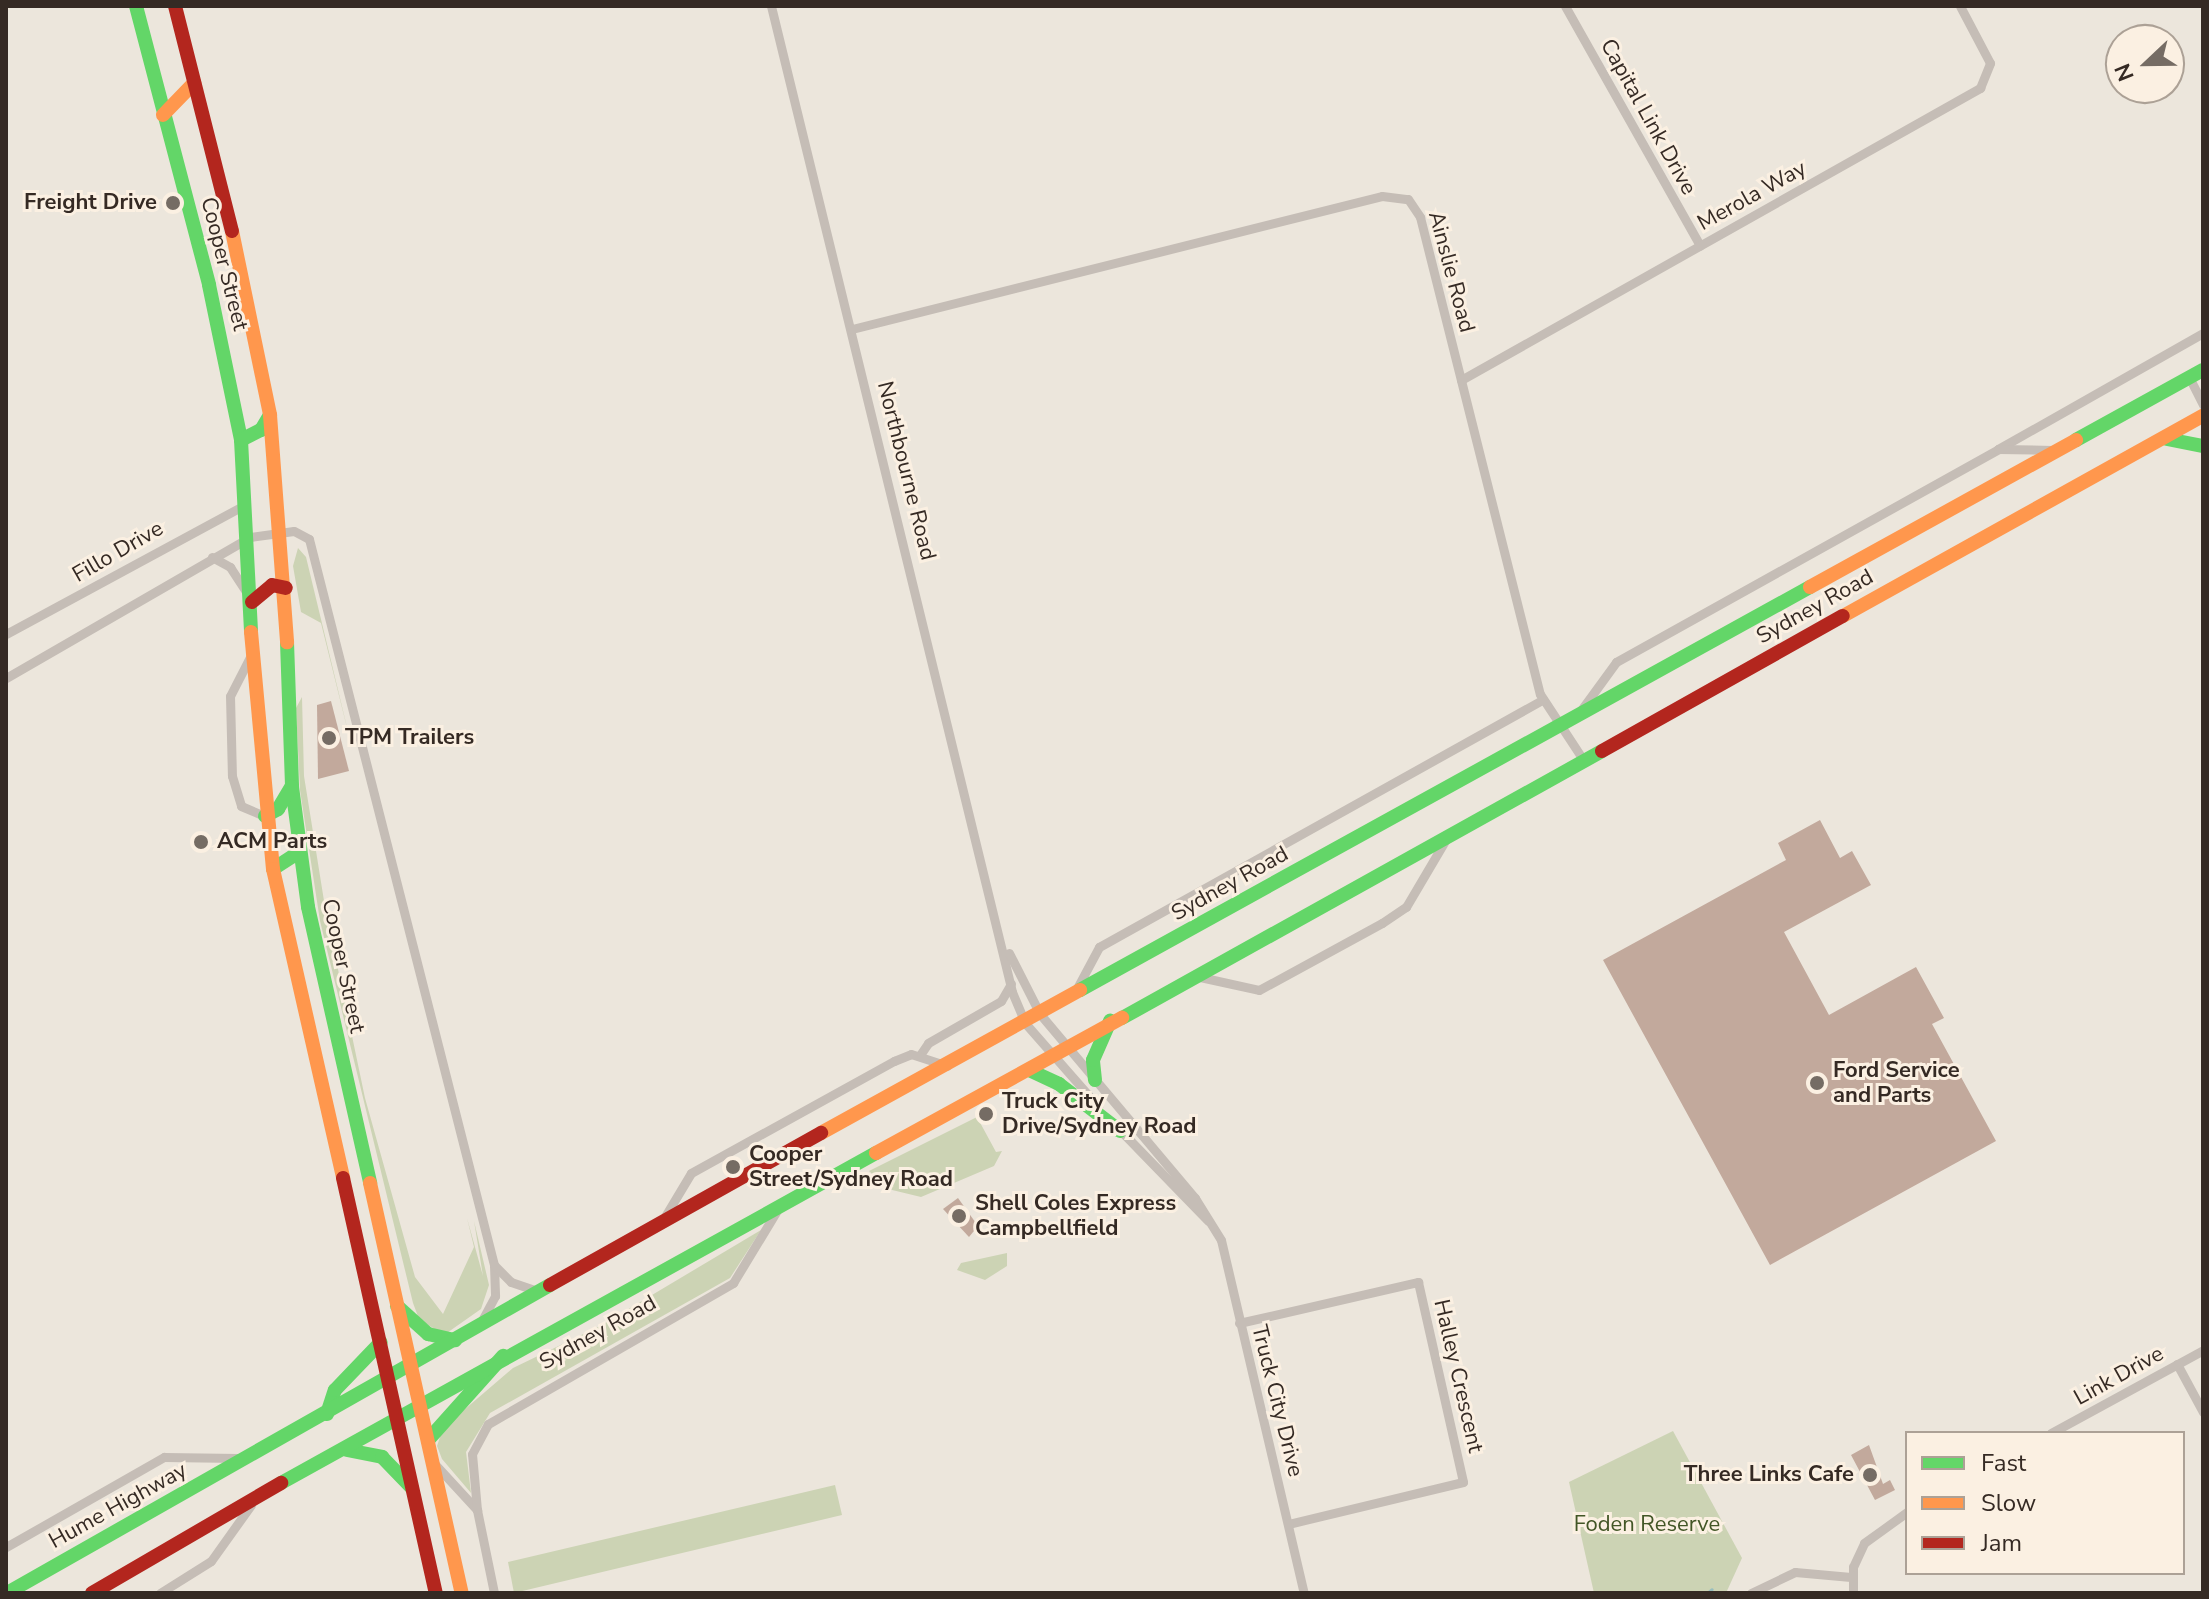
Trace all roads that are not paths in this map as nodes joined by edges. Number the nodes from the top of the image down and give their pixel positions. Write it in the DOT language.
graph roads {
  1 [pos="136,6"];
  2 [pos="175,6"];
  3 [pos="771,6"];
  4 [pos="1565,6"];
  5 [pos="1960,6"];
  6 [pos="194,83"];
  7 [pos="163,115"];
  8 [pos="1700,246"];
  9 [pos="852,329"];
  10 [pos="2203,333"];
  11 [pos="2203,370"];
  12 [pos="2190,379"];
  13 [pos="1461,380"];
  14 [pos="2203,405"];
  15 [pos="270,415"];
  16 [pos="2203,416"];
  17 [pos="2163,439"];
  18 [pos="241,440"];
  19 [pos="2203,446"];
  20 [pos="1998,449"];
  21 [pos="2066,450"];
  22 [pos="246,502"];
  23 [pos="282,531"];
  24 [pos="250,537"];
  25 [pos="212,557"];
  26 [pos="286,588"];
  27 [pos="252,602"];
  28 [pos="6,634"];
  29 [pos="253,652"];
  30 [pos="6,678"];
  31 [pos="1542,700"];
  32 [pos="1577,716"];
  33 [pos="1557,728"];
  34 [pos="1584,761"];
  35 [pos="292,787"];
  36 [pos="265,816"];
  37 [pos="1448,836"];
  38 [pos="299,852"];
  39 [pos="273,869"];
  40 [pos="1005,944"];
  41 [pos="1195,975"];
  42 [pos="1011,984"];
  43 [pos="1072,997"];
  44 [pos="1040,1014"];
  45 [pos="1110,1021"];
  46 [pos="1025,1023"];
  47 [pos="1060,1050"];
  48 [pos="920,1055"];
  49 [pos="948,1066"];
  50 [pos="1029,1070"];
  51 [pos="1095,1080"];
  52 [pos="1120,1131"];
  53 [pos="358,1138"];
  54 [pos="336,1143"];
  55 [pos="779,1207"];
  56 [pos="663,1221"];
  57 [pos="1208,1221"];
  58 [pos="494,1265"];
  59 [pos="537,1291"];
  60 [pos="397,1306"];
  61 [pos="1239,1323"];
  62 [pos="480,1326"];
  63 [pos="455,1340"];
  64 [pos="381,1342"];
  65 [pos="2203,1350"];
  66 [pos="504,1355"];
  67 [pos="2177,1364"];
  68 [pos="410,1366"];
  69 [pos="389,1379"];
  70 [pos="418,1403"];
  71 [pos="2203,1412"];
  72 [pos="327,1414"];
  73 [pos="395,1420"];
  74 [pos="2055,1431"];
  75 [pos="428,1440"];
  76 [pos="342,1450"];
  77 [pos="250,1458"];
  78 [pos="432,1461"];
  79 [pos="411,1487"];
  80 [pos="253,1502"];
  81 [pos="477,1510"];
  82 [pos="1905,1513"];
  83 [pos="1288,1524"];
  84 [pos="6,1547"];
  85 [pos="1852,1572"];
  86 [pos="7,1593"];
  87 [pos="92,1593"];
  88 [pos="160,1593"];
  89 [pos="436,1593"];
  90 [pos="462,1593"];
  91 [pos="494,1593"];
  92 [pos="1304,1593"];
  93 [pos="1751,1593"];
  94 [pos="1853,1593"];
  1 -- 7 [label="main road, Cooper Street"];
  2 -- 6 [label="main road, Cooper Street"];
  3 -- 9 [label="street, Northbourne Road"];
  4 -- 8 [label="street, Capital Link Drive"];
  5 -- 8 [label="street, Merola Way"];
  6 -- 7 [label="main road"];
  6 -- 15 [label="main road, Cooper Street"];
  7 -- 18 [label="main road, Cooper Street"];
  8 -- 13 [label="street, Merola Way"];
  9 -- 13 [label="street, Ainslie Road"];
  9 -- 40 [label="street, Northbourne Road"];
  10 -- 20 [label="street, Sydney Road"];
  11 -- 12 [label="main road, Sydney Road"];
  12 -- 14 [label="street"];
  12 -- 21 [label="main road, Sydney Road"];
  13 -- 31 [label="street, Ainslie Road"];
  15 -- 18 [label="main road"];
  15 -- 23 [label="main road, Cooper Street"];
  16 -- 17 [label="main road, Sydney Road"];
  17 -- 19 [label="main road"];
  17 -- 34 [label="main road, Sydney Road"];
  18 -- 22 [label="main road, Cooper Street"];
  20 -- 21 [label="street, Sydney Road"];
  20 -- 32 [label="street, Sydney Road"];
  21 -- 32 [label="main road, Sydney Road"];
  22 -- 24 [label="main road, Cooper Street"];
  22 -- 28 [label="street, Fillo Drive"];
  23 -- 24 [label="street"];
  23 -- 26 [label="main road, Cooper Street"];
  23 -- 58 [label="street"];
  24 -- 25 [label="street"];
  24 -- 27 [label="main road, Cooper Street"];
  25 -- 27 [label="street"];
  25 -- 30 [label="street"];
  26 -- 27 [label="main road"];
  26 -- 35 [label="main road, Cooper Street"];
  27 -- 29 [label="main road, Cooper Street"];
  29 -- 36 [label="main road, Cooper Street"];
  29 -- 36 [label="street, Cooper Street"];
  31 -- 33 [label="street, Ainslie Road"];
  31 -- 43 [label="street, Sydney Road"];
  32 -- 33 [label="main road, Sydney Road"];
  33 -- 34 [label="street, Ainslie Road"];
  33 -- 43 [label="main road, Sydney Road"];
  34 -- 37 [label="main road, Sydney Road"];
  35 -- 36 [label="main road"];
  35 -- 38 [label="main road, Cooper Street"];
  36 -- 39 [label="main road, Cooper Street"];
  37 -- 41 [label="main road, Sydney Road"];
  37 -- 41 [label="street, Sydney Road"];
  38 -- 39 [label="main road"];
  38 -- 53 [label="main road, Cooper Street"];
  39 -- 54 [label="main road, Cooper Street"];
  40 -- 42 [label="street, Northbourne Road"];
  40 -- 44 [label="street, Northbourne Road"];
  41 -- 45 [label="main road, Sydney Road"];
  42 -- 46 [label="street, Northbourne Road"];
  42 -- 48 [label="street"];
  43 -- 44 [label="main road, Sydney Road"];
  44 -- 46 [label="main road, Sydney Road"];
  44 -- 47 [label="street, Truck City Drive"];
  45 -- 47 [label="main road, Sydney Road"];
  45 -- 51 [label="main road"];
  46 -- 47 [label="street, Truck City Drive"];
  46 -- 49 [label="main road, Sydney Road"];
  47 -- 50 [label="main road, Sydney Road"];
  47 -- 51 [label="street, Truck City Drive"];
  47 -- 52 [label="street, Truck City Drive"];
  48 -- 49 [label="street"];
  48 -- 56 [label="street"];
  49 -- 56 [label="main road, Sydney Road"];
  50 -- 52 [label="main road"];
  50 -- 55 [label="main road, Sydney Road"];
  51 -- 57 [label="street, Truck City Drive"];
  52 -- 57 [label="street, Truck City Drive"];
  53 -- 54 [label="main road"];
  53 -- 60 [label="main road, Cooper Street"];
  54 -- 64 [label="main road, Cooper Street"];
  55 -- 66 [label="main road, Sydney Road"];
  55 -- 81 [label="street, Sydney Road"];
  56 -- 59 [label="main road, Sydney Road"];
  57 -- 61 [label="street, Truck City Drive"];
  58 -- 59 [label="street"];
  58 -- 62 [label="street"];
  59 -- 62 [label="main road, Sydney Road"];
  60 -- 63 [label="main road"];
  60 -- 68 [label="main road, Cooper Street"];
  61 -- 83 [label="street, Truck City Drive"];
  61 -- 83 [label="street, Halley Crescent"];
  62 -- 63 [label="main road, Sydney Road"];
  63 -- 68 [label="main road, Sydney Road"];
  64 -- 69 [label="main road, Cooper Street"];
  64 -- 72 [label="main road"];
  65 -- 67 [label="street, Link Drive"];
  66 -- 70 [label="main road, Sydney Road"];
  66 -- 75 [label="main road"];
  67 -- 71 [label="street"];
  67 -- 74 [label="street, Link Drive"];
  68 -- 69 [label="main road, Hume Highway"];
  68 -- 70 [label="main road, Cooper Street"];
  69 -- 72 [label="main road, Hume Highway"];
  69 -- 73 [label="main road, Cooper Street"];
  70 -- 73 [label="main road"];
  70 -- 75 [label="main road, Cooper Street"];
  72 -- 77 [label="main road, Hume Highway"];
  73 -- 76 [label="main road"];
  73 -- 79 [label="main road, Cooper Street"];
  75 -- 78 [label="main road, Cooper Street"];
  76 -- 79 [label="main road"];
  76 -- 80 [label="main road"];
  77 -- 84 [label="street, Hume Highway"];
  77 -- 86 [label="main road, Hume Highway"];
  78 -- 81 [label="street"];
  78 -- 90 [label="main road, Cooper Street"];
  79 -- 89 [label="main road, Cooper Street"];
  80 -- 87 [label="main road"];
  80 -- 88 [label="street"];
  81 -- 91 [label="street, Sydney Road"];
  82 -- 85 [label="street"];
  83 -- 92 [label="street, Truck City Drive"];
  85 -- 93 [label="street"];
  85 -- 94 [label="street"];
}
